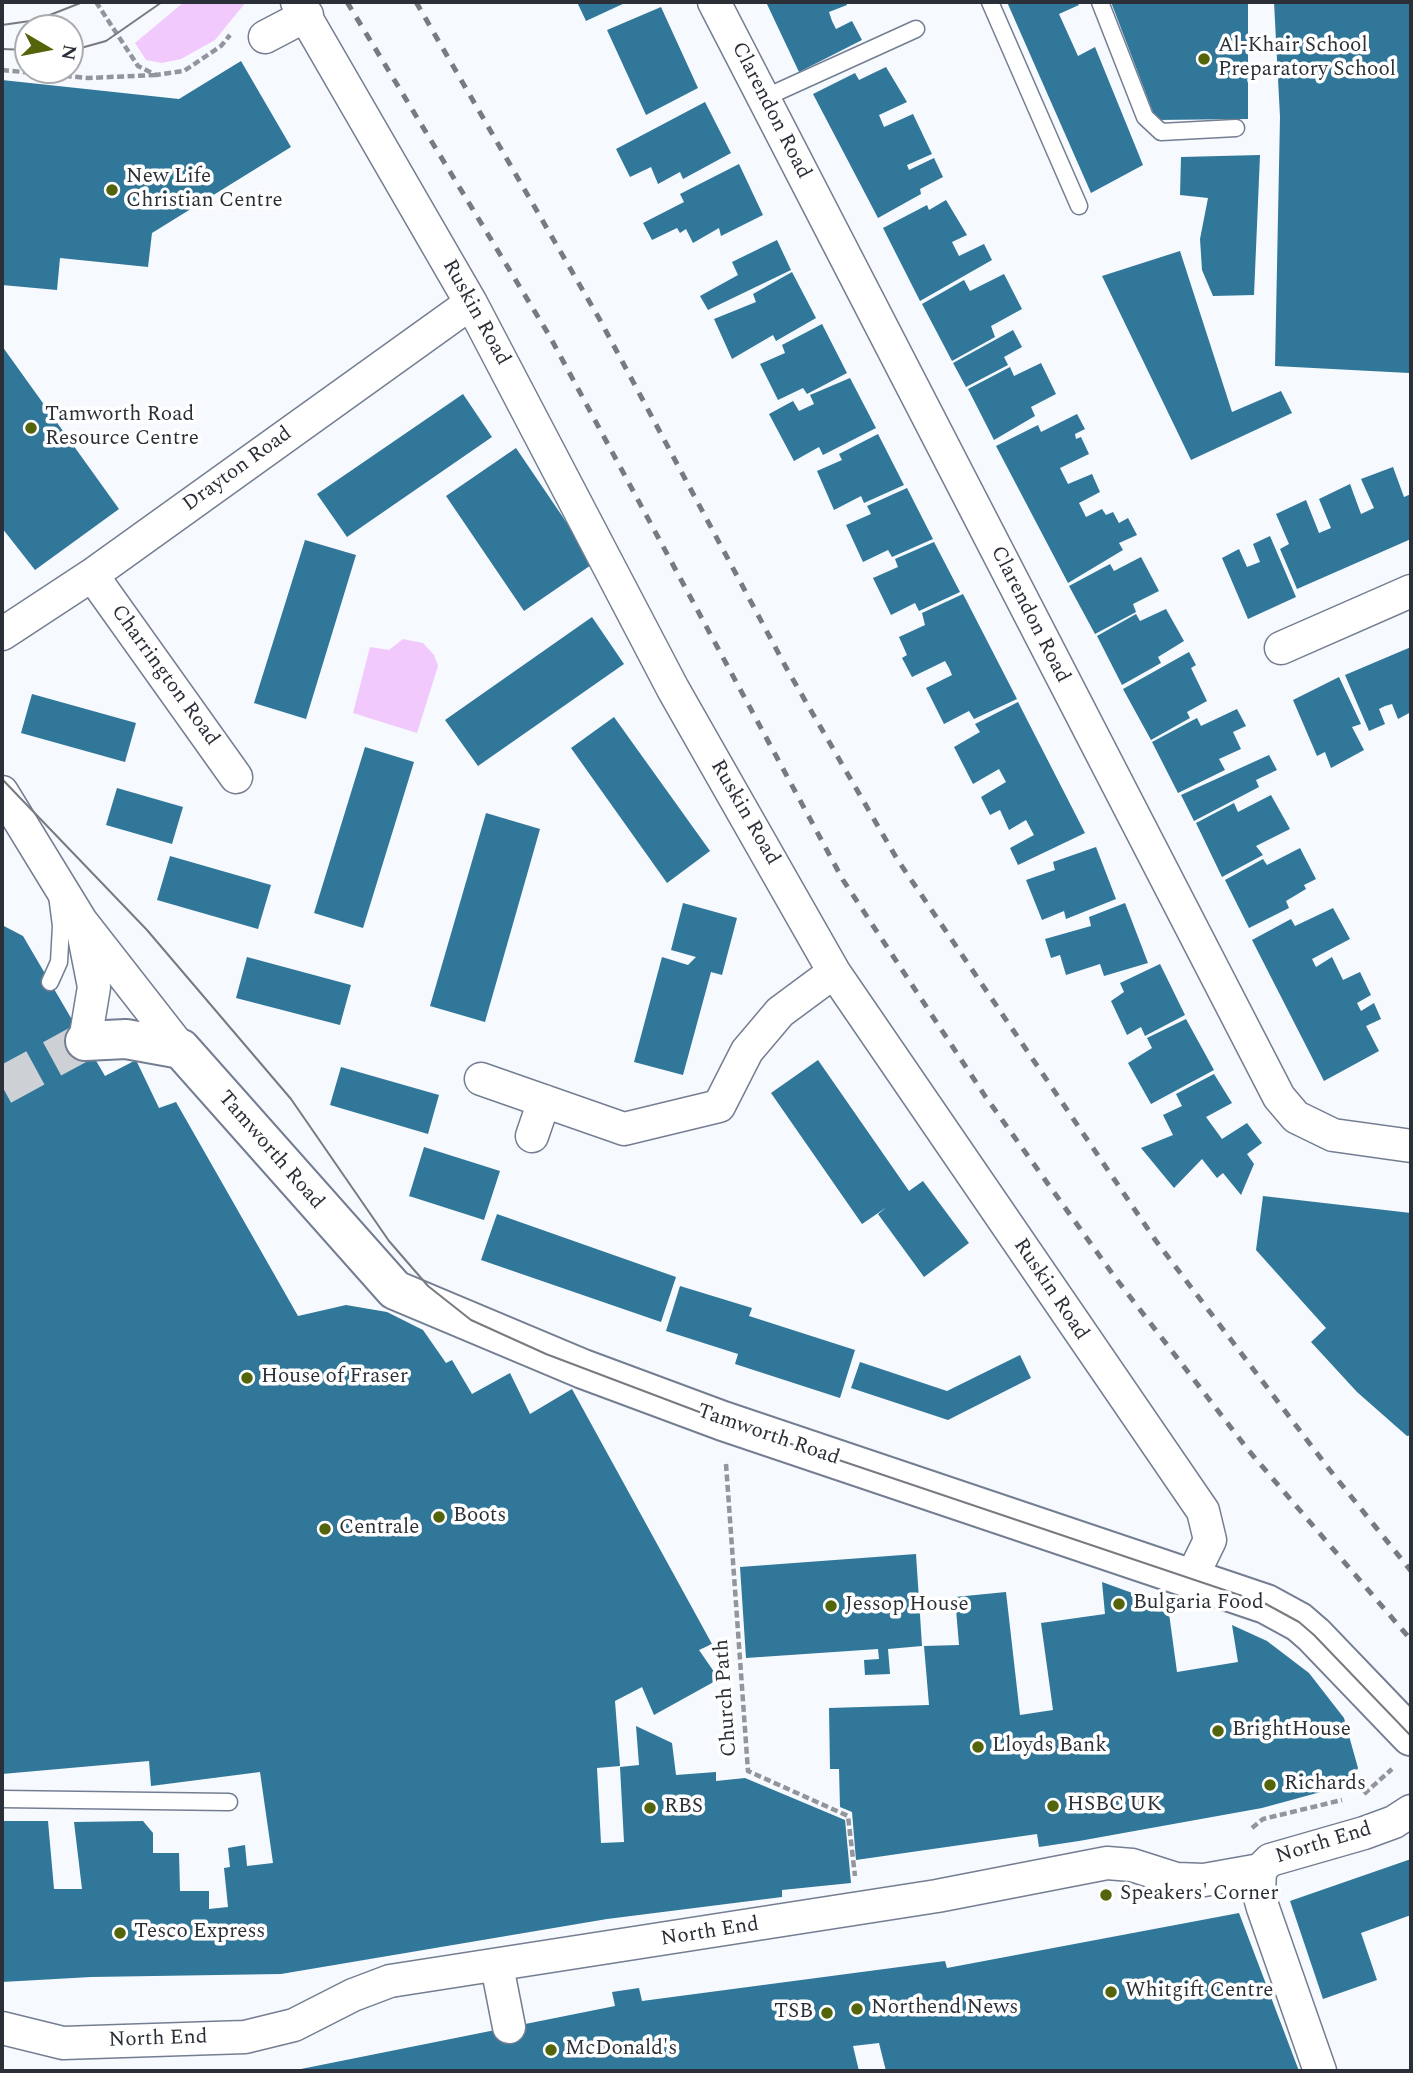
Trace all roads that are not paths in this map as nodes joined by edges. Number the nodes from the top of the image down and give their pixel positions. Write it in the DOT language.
graph roads {
  1 [pos="714,2"];
  2 [pos="990,2"];
  3 [pos="1100,2"];
  4 [pos="302,8"];
  5 [pos="916,29"];
  6 [pos="265,37"];
  7 [pos="764,98"];
  8 [pos="1236,128"];
  9 [pos="1079,206"];
  10 [pos="471,303"];
  11 [pos="92,575"];
  12 [pos="1411,591"];
  13 [pos="2,634"];
  14 [pos="1281,648"];
  15 [pos="236,777"];
  16 [pos="2,792"];
  17 [pos="55,875"];
  18 [pos="81,921"];
  19 [pos="834,972"];
  20 [pos="50,982"];
  21 [pos="85,1041"];
  22 [pos="181,1049"];
  23 [pos="481,1079"];
  24 [pos="544,1101"];
  25 [pos="533,1136"];
  26 [pos="1411,1146"];
  27 [pos="1191,1579"];
  28 [pos="1411,1736"];
  29 [pos="2,1799"];
  30 [pos="229,1802"];
  31 [pos="1411,1811"];
  32 [pos="1260,1870"];
  33 [pos="497,1966"];
  34 [pos="509,2027"];
  35 [pos="2,2028"];
  36 [pos="1320,2071"];
  1 -- 7 [label="street, Clarendon Road"];
  2 -- 9 [label="lane"];
  3 -- 8 [label="lane"];
  4 -- 6 [label="street"];
  4 -- 10 [label="street, Ruskin Road"];
  5 -- 7 [label="lane"];
  7 -- 26 [label="street, Clarendon Road"];
  10 -- 11 [label="street, Drayton Road"];
  10 -- 19 [label="street, Ruskin Road"];
  11 -- 13 [label="street, Drayton Road"];
  11 -- 15 [label="street, Charrington Road"];
  12 -- 14 [label="street"];
  16 -- 17 [label="street, Tamworth Road"];
  17 -- 18 [label="street, Tamworth Road"];
  17 -- 20 [label="lane"];
  18 -- 21 [label="street, Tamworth Road"];
  18 -- 22 [label="street, Tamworth Road"];
  19 -- 24 [label="street"];
  19 -- 27 [label="street, Ruskin Road"];
  21 -- 22 [label="street, Tamworth Road"];
  22 -- 27 [label="street, Tamworth Road"];
  23 -- 24 [label="street"];
  24 -- 25 [label="street"];
  27 -- 28 [label="street, Tamworth Road"];
  29 -- 30 [label="lane"];
  31 -- 32 [label="street, North End"];
  32 -- 33 [label="street, North End"];
  32 -- 36 [label="street"];
  33 -- 34 [label="street"];
  33 -- 35 [label="street, North End"];
}
